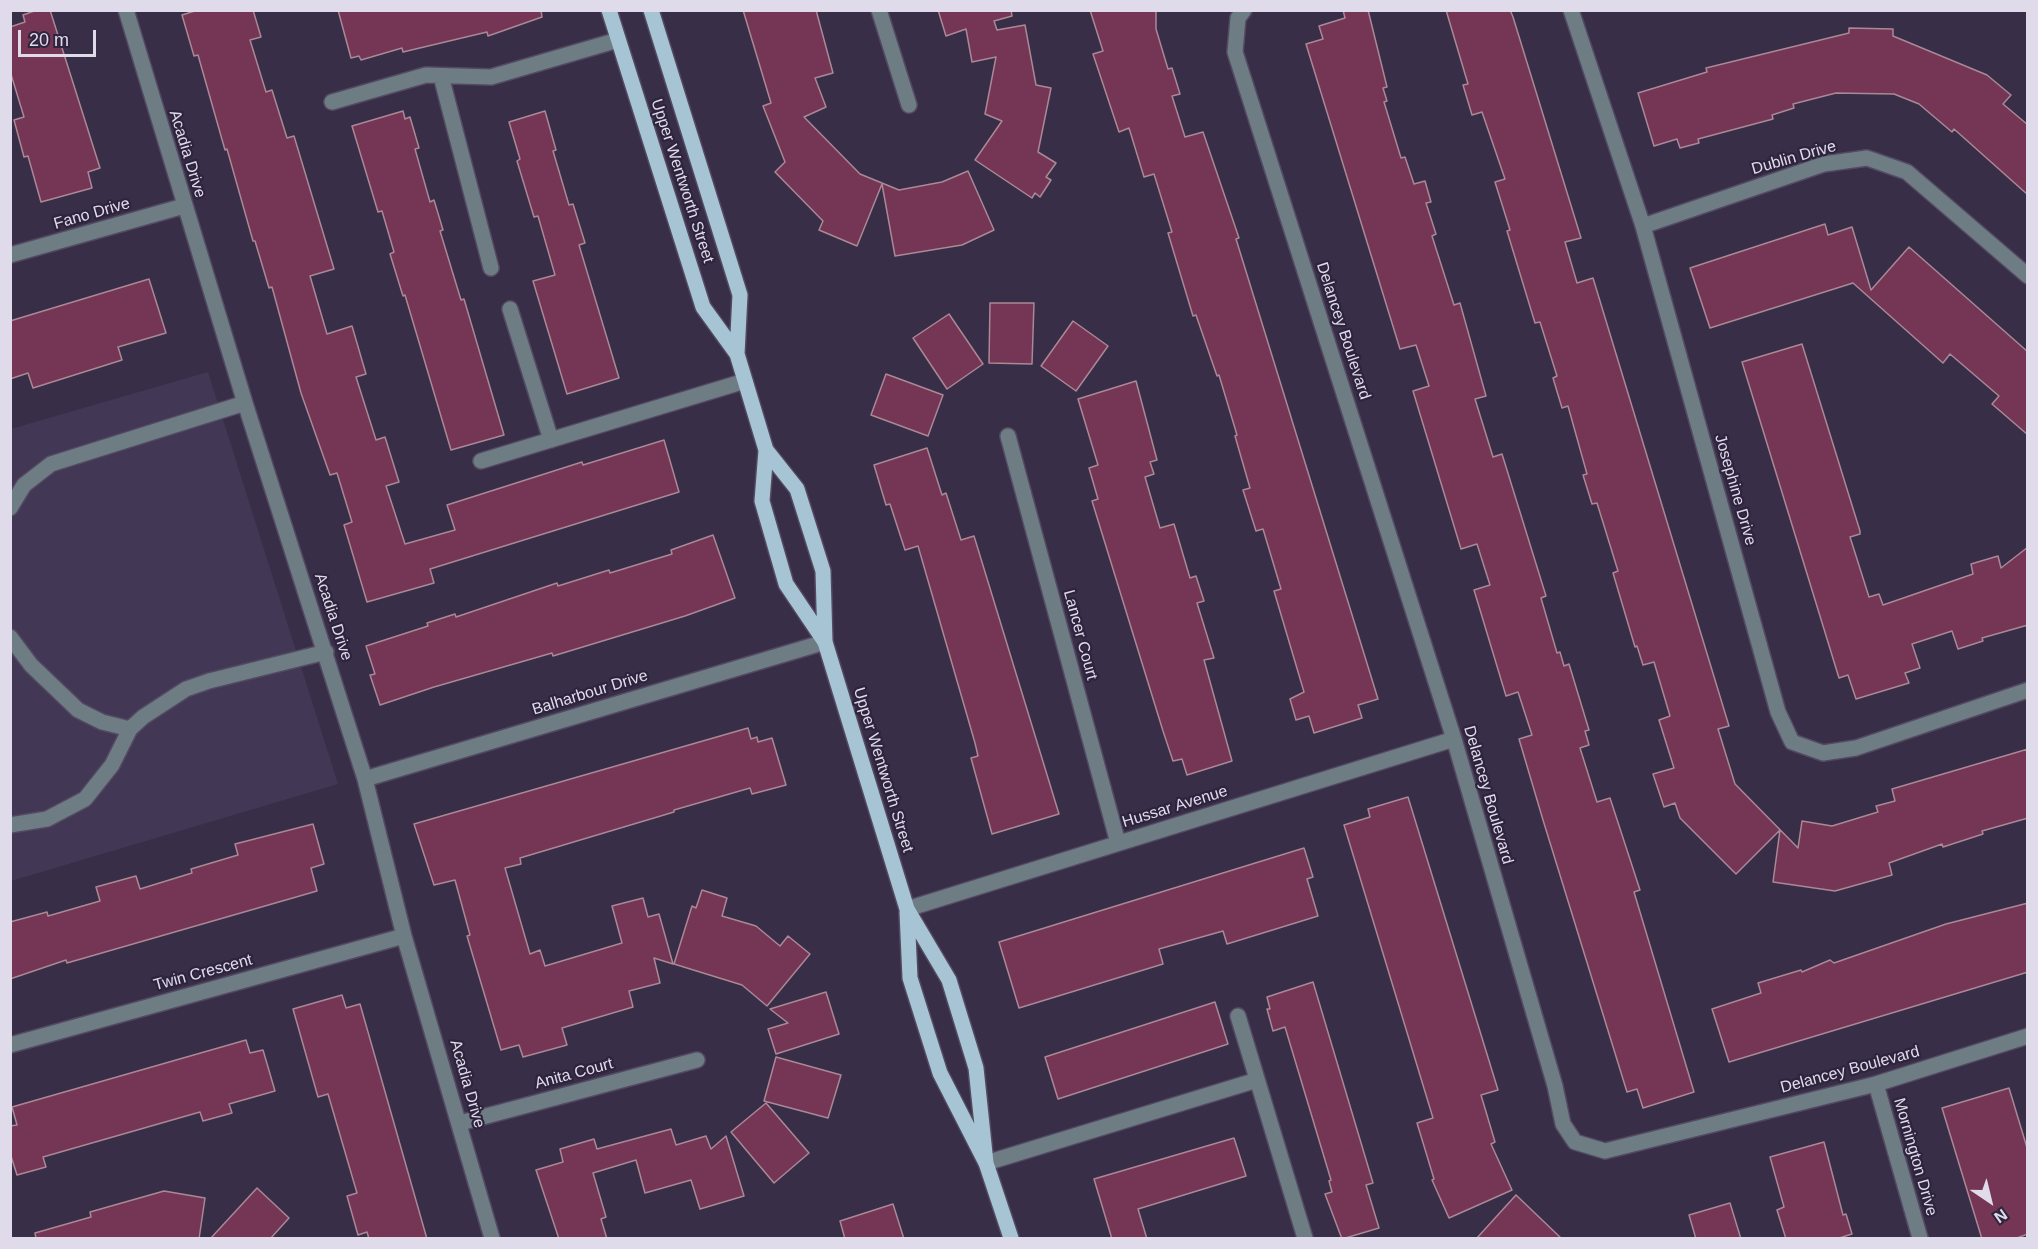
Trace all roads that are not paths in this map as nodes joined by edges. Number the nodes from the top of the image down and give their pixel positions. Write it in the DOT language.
graph roads {
  1 [pos="126,10"];
  2 [pos="609,10"];
  3 [pos="651,10"];
  4 [pos="879,10"];
  5 [pos="1244,10"];
  6 [pos="1572,10"];
  7 [pos="618,40"];
  8 [pos="441,76"];
  9 [pos="332,102"];
  10 [pos="909,105"];
  11 [pos="184,207"];
  12 [pos="1643,226"];
  13 [pos="10,255"];
  14 [pos="491,268"];
  15 [pos="2028,276"];
  16 [pos="510,309"];
  17 [pos="737,354"];
  18 [pos="745,381"];
  19 [pos="245,403"];
  20 [pos="1008,436"];
  21 [pos="550,440"];
  22 [pos="766,450"];
  23 [pos="481,461"];
  24 [pos="10,508"];
  25 [pos="10,637"];
  26 [pos="825,642"];
  27 [pos="326,652"];
  28 [pos="2028,690"];
  29 [pos="130,729"];
  30 [pos="1454,739"];
  31 [pos="365,778"];
  32 [pos="10,825"];
  33 [pos="1119,843"];
  34 [pos="907,909"];
  35 [pos="404,936"];
  36 [pos="1238,1017"];
  37 [pos="2028,1036"];
  38 [pos="10,1045"];
  39 [pos="697,1060"];
  40 [pos="1257,1080"];
  41 [pos="1876,1084"];
  42 [pos="460,1123"];
  43 [pos="986,1163"];
  44 [pos="492,1239"];
  45 [pos="1011,1239"];
  46 [pos="1305,1239"];
  47 [pos="1920,1239"];
  1 -- 11 [label="street, Acadia Drive"];
  2 -- 7 [label="main road, Upper Wentworth Street"];
  3 -- 17 [label="main road, Upper Wentworth Street"];
  4 -- 10 [label="street"];
  5 -- 30 [label="street, Delancey Boulevard"];
  6 -- 12 [label="street, Josephine Drive"];
  7 -- 8 [label="street"];
  7 -- 17 [label="main road, Upper Wentworth Street"];
  8 -- 9 [label="street"];
  8 -- 14 [label="street"];
  11 -- 13 [label="street, Fano Drive"];
  11 -- 19 [label="street, Acadia Drive"];
  12 -- 15 [label="street, Dublin Drive"];
  12 -- 28 [label="street, Josephine Drive"];
  16 -- 21 [label="street"];
  17 -- 18 [label="main road, Upper Wentworth Street"];
  18 -- 21 [label="street"];
  18 -- 22 [label="main road, Upper Wentworth Street"];
  19 -- 24 [label="street"];
  19 -- 27 [label="street, Acadia Drive"];
  20 -- 33 [label="street, Lancer Court"];
  21 -- 23 [label="street"];
  22 -- 26 [label="main road, Upper Wentworth Street"];
  22 -- 26 [label="main road, Upper Wentworth Street"];
  25 -- 29 [label="street"];
  26 -- 31 [label="street, Balharbour Drive"];
  26 -- 34 [label="main road, Upper Wentworth Street"];
  27 -- 29 [label="street"];
  27 -- 31 [label="street, Acadia Drive"];
  29 -- 32 [label="street"];
  30 -- 33 [label="street, Hussar Avenue"];
  30 -- 41 [label="street, Delancey Boulevard"];
  31 -- 35 [label="street, Acadia Drive"];
  33 -- 34 [label="street, Hussar Avenue"];
  34 -- 43 [label="main road, Upper Wentworth Street"];
  34 -- 43 [label="main road, Upper Wentworth Street"];
  35 -- 38 [label="street, Twin Crescent"];
  35 -- 42 [label="street, Acadia Drive"];
  36 -- 40 [label="street"];
  37 -- 41 [label="street, Delancey Boulevard"];
  39 -- 42 [label="street, Anita Court"];
  40 -- 43 [label="street"];
  40 -- 46 [label="street"];
  41 -- 47 [label="street, Mornington Drive"];
  42 -- 44 [label="street, Acadia Drive"];
  43 -- 45 [label="main road, Upper Wentworth Street"];
}
